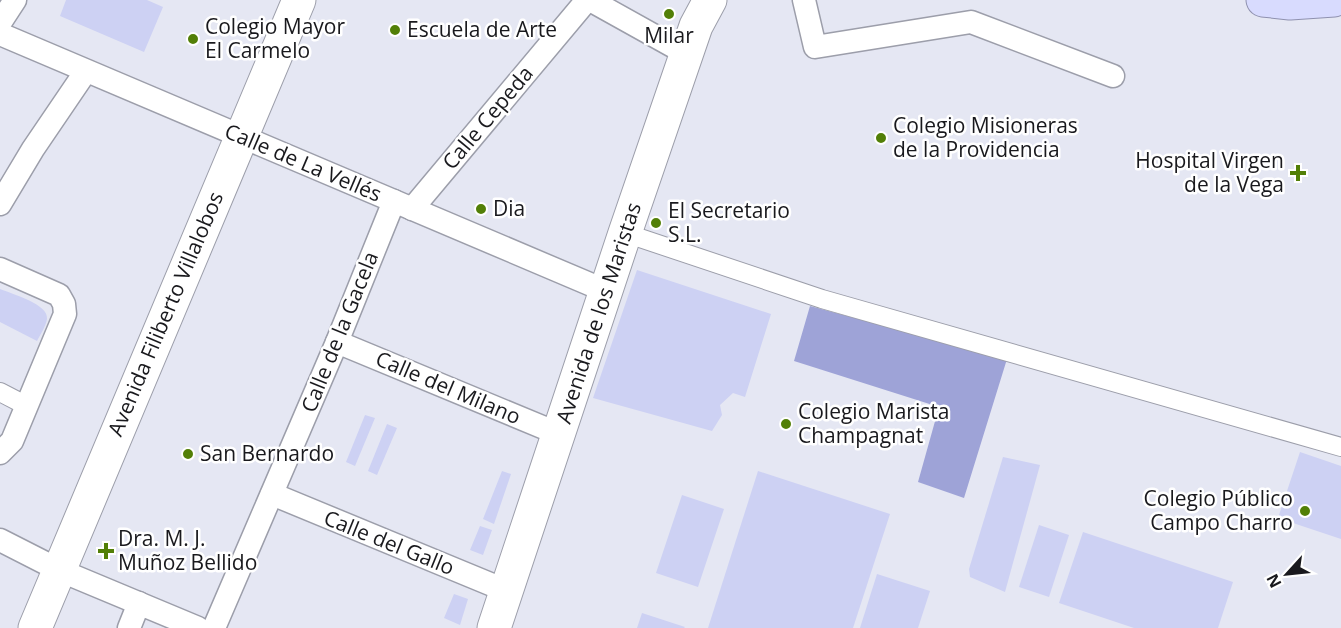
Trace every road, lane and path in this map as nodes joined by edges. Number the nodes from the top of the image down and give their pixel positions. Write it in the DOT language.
graph roads {
  1 [pos="15,0"];
  2 [pos="299,0"];
  3 [pos="588,0"];
  4 [pos="710,0"];
  5 [pos="804,0"];
  6 [pos="1263,0"];
  7 [pos="1334,0"];
  8 [pos="0,23"];
  9 [pos="0,34"];
  10 [pos="687,54"];
  11 [pos="86,71"];
  12 [pos="1113,76"];
  13 [pos="241,136"];
  14 [pos="0,204"];
  15 [pos="403,205"];
  16 [pos="625,233"];
  17 [pos="0,269"];
  18 [pos="606,291"];
  19 [pos="337,342"];
  20 [pos="0,392"];
  21 [pos="27,406"];
  22 [pos="559,434"];
  23 [pos="1341,447"];
  24 [pos="0,453"];
  25 [pos="272,494"];
  26 [pos="0,540"];
  27 [pos="59,570"];
  28 [pos="507,591"];
  29 [pos="139,603"];
  30 [pos="34,628"];
  31 [pos="129,628"];
  32 [pos="198,628"];
  33 [pos="214,628"];
  34 [pos="494,628"];
  1 -- 8 [label="street"];
  2 -- 13 [label="main road, Avenida Filiberto Villalobos"];
  3 -- 10 [label="street, Calle Cepeda"];
  3 -- 15 [label="street, Calle Cepeda"];
  4 -- 10 [label="main road, Avenida de los Maristas"];
  5 -- 12 [label="street"];
  6 -- 7 [label="highway"];
  9 -- 11 [label="street, Calle de La Vellés"];
  10 -- 16 [label="main road, Avenida de los Maristas"];
  11 -- 13 [label="street, Calle de La Vellés"];
  11 -- 14 [label="street"];
  13 -- 15 [label="street, Calle de La Vellés"];
  13 -- 27 [label="main road, Avenida Filiberto Villalobos"];
  15 -- 18 [label="street, Calle de La Vellés"];
  15 -- 19 [label="street, Calle de la Gacela"];
  16 -- 18 [label="main road, Avenida de los Maristas"];
  16 -- 23 [label="street"];
  17 -- 21 [label="street"];
  18 -- 22 [label="main road, Avenida de los Maristas"];
  19 -- 22 [label="street, Calle del Milano"];
  19 -- 25 [label="street, Calle de la Gacela"];
  20 -- 21 [label="street"];
  21 -- 24 [label="street"];
  22 -- 28 [label="main road, Avenida de los Maristas"];
  25 -- 28 [label="street, Calle del Gallo"];
  25 -- 33 [label="street, Calle de la Gacela"];
  26 -- 27 [label="street"];
  27 -- 29 [label="street"];
  27 -- 30 [label="main road, Avenida Filiberto Villalobos"];
  28 -- 34 [label="main road, Avenida de los Maristas"];
  29 -- 31 [label="street"];
  29 -- 32 [label="street"];
}
